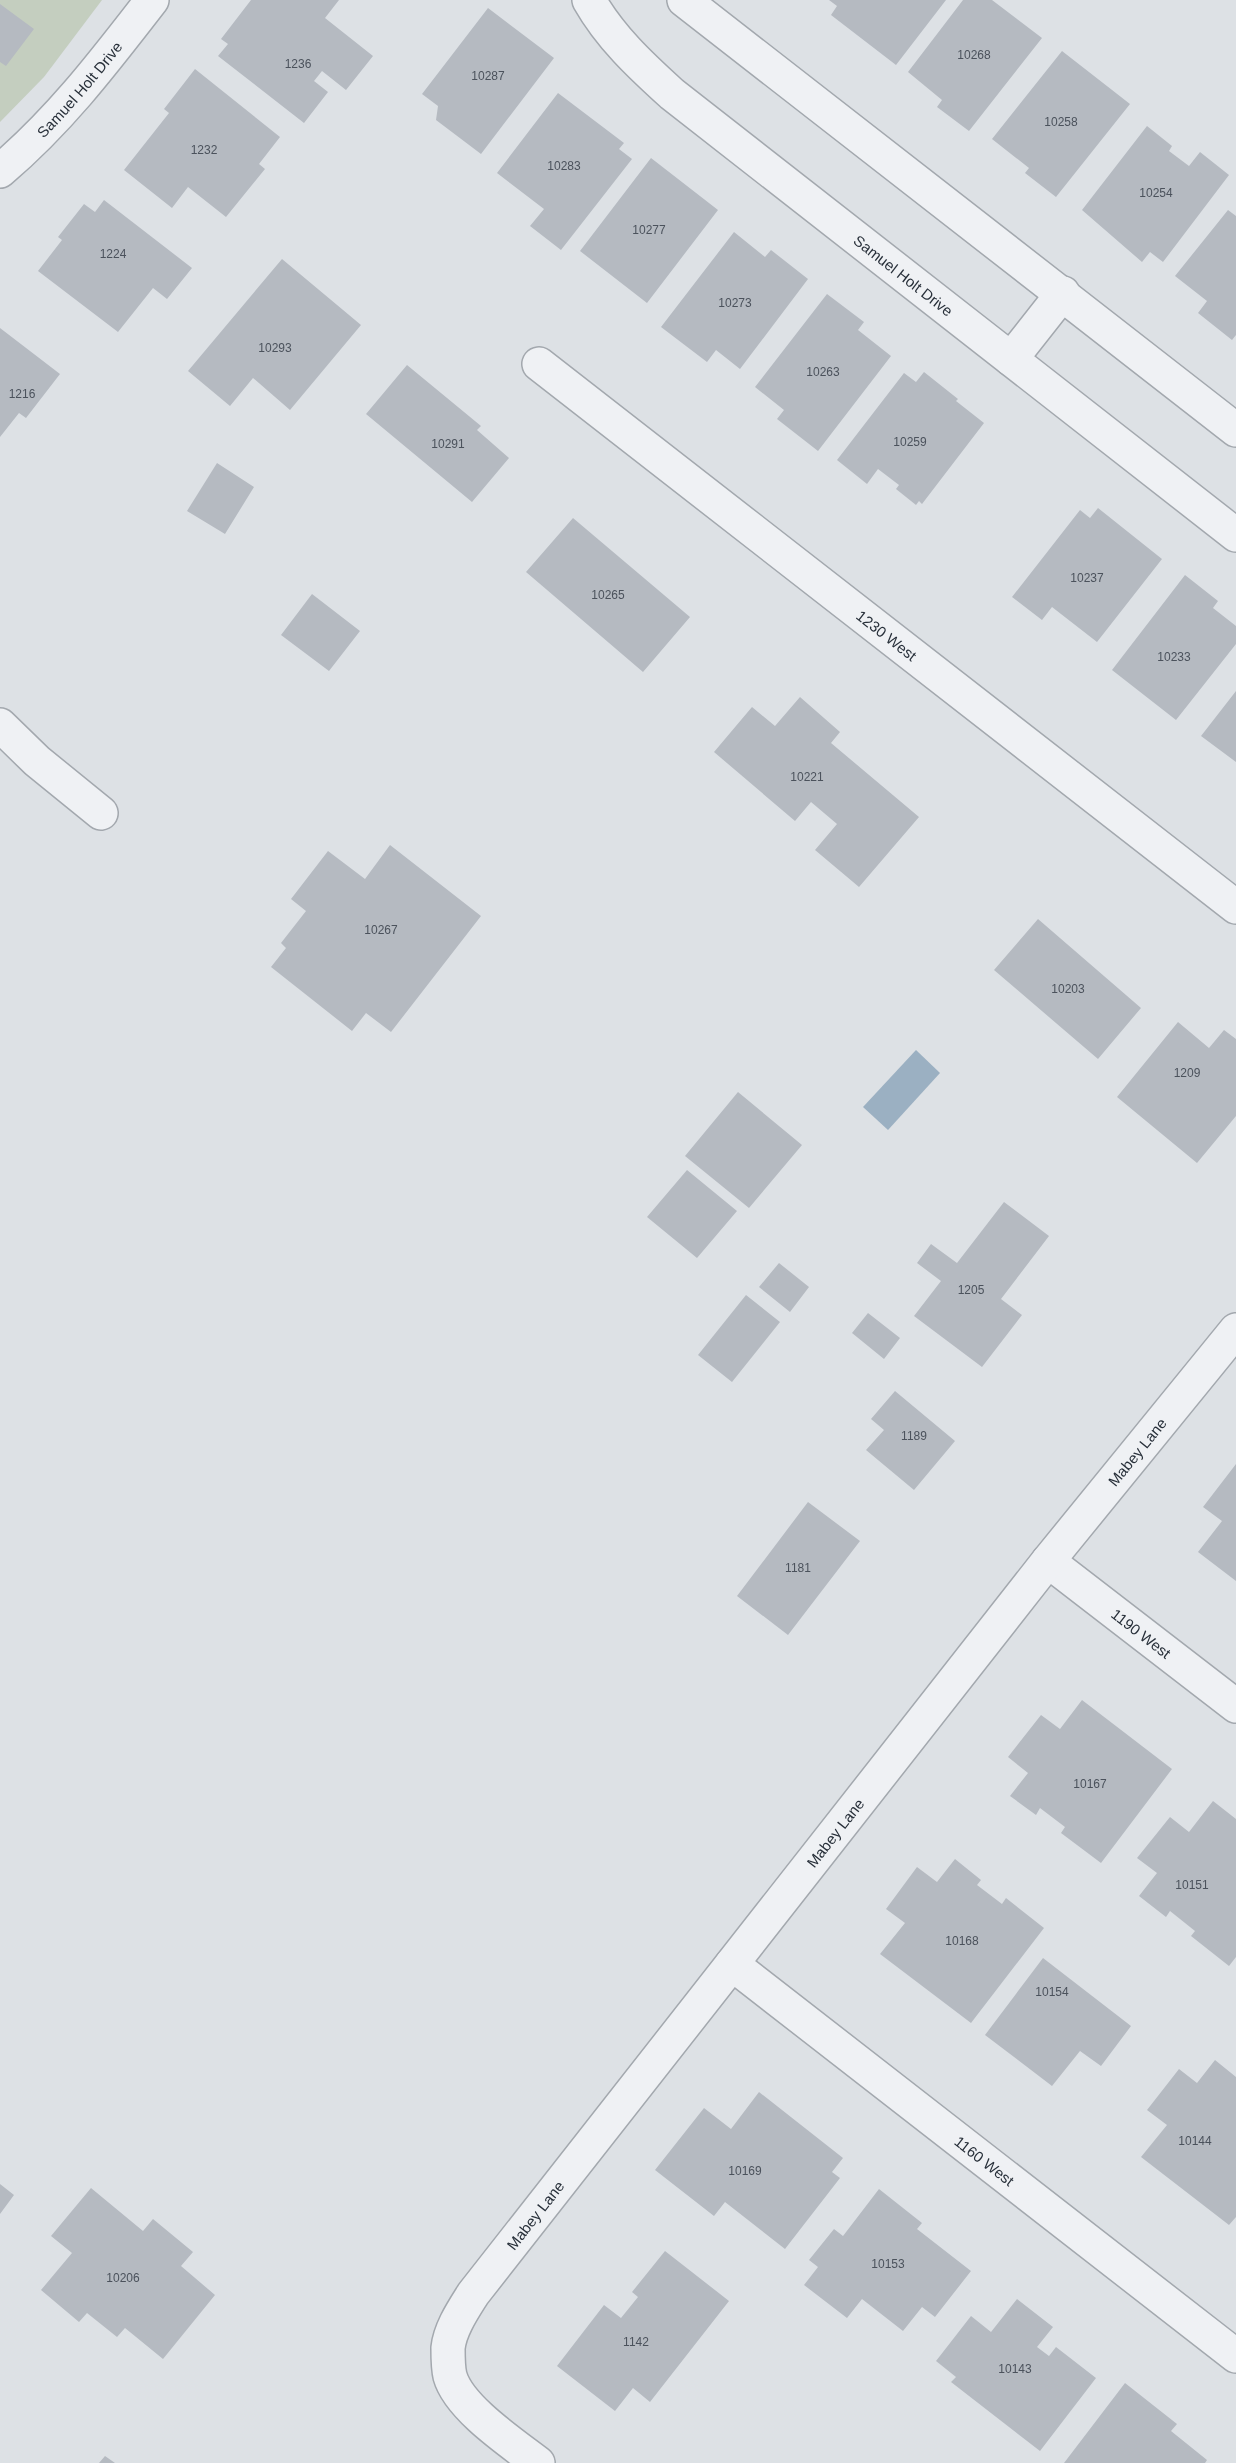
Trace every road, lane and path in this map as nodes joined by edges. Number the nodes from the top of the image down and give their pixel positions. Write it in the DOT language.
graph roads {
  1 [pos="152,0"];
  2 [pos="589,0"];
  3 [pos="684,0"];
  4 [pos="0,171"];
  5 [pos="1063,293"];
  6 [pos="1011,359"];
  7 [pos="538,364"];
  8 [pos="1236,430"];
  9 [pos="1236,535"];
  10 [pos="0,725"];
  11 [pos="101,813"];
  12 [pos="1236,907"];
  13 [pos="1236,1330"];
  14 [pos="1048,1561"];
  15 [pos="1236,1706"];
  16 [pos="732,1964"];
  17 [pos="1236,2356"];
  18 [pos="538,2463"];
  1 -- 4 [label="street, Samuel Holt Drive"];
  2 -- 6 [label="street, Samuel Holt Drive"];
  3 -- 5 [label="street"];
  5 -- 6 [label="street"];
  5 -- 8 [label="street"];
  6 -- 9 [label="street, Samuel Holt Drive"];
  7 -- 12 [label="street, 1230 West"];
  10 -- 11 [label="street"];
  13 -- 14 [label="street, Mabey Lane"];
  14 -- 15 [label="street, 1190 West"];
  14 -- 16 [label="street, Mabey Lane"];
  16 -- 17 [label="street, 1160 West"];
  16 -- 18 [label="street, Mabey Lane"];
}
